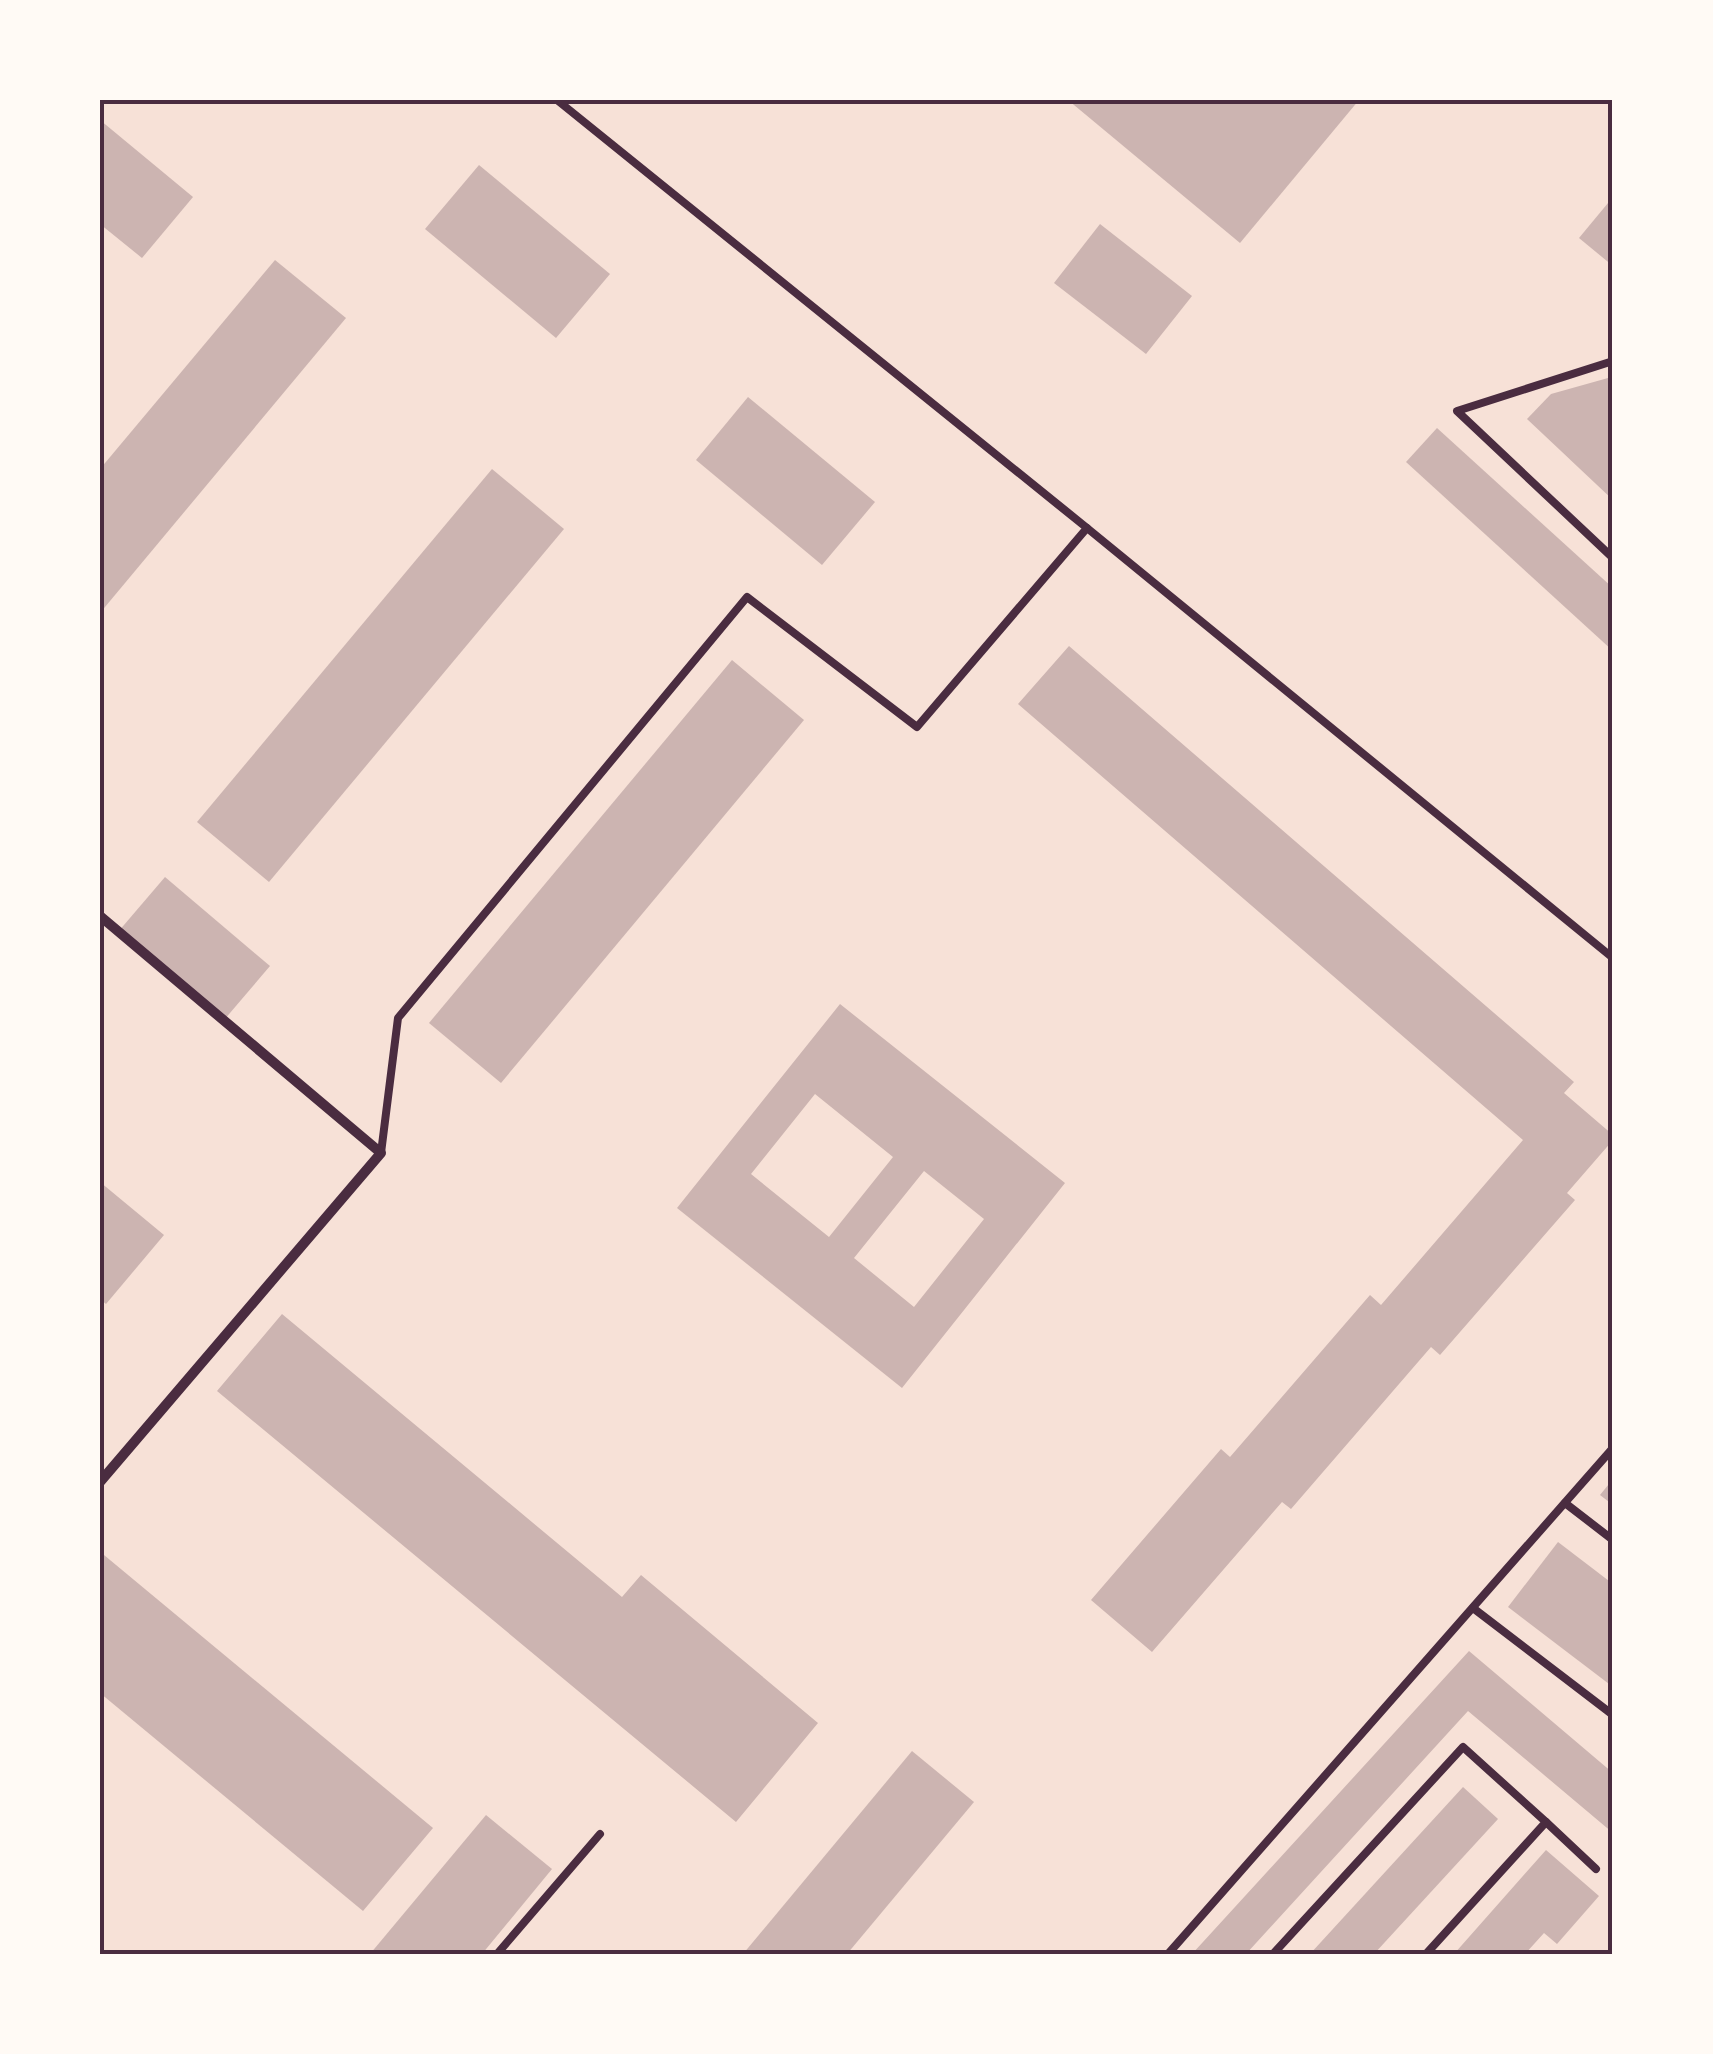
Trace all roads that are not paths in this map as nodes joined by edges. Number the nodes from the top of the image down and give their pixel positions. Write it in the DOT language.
graph roads {
  1 [pos="557,100"];
  2 [pos="1613,362"];
  3 [pos="1086,528"];
  4 [pos="1613,558"];
  5 [pos="100,916"];
  6 [pos="1613,958"];
  7 [pos="380,1153"];
  8 [pos="1613,1448"];
  9 [pos="100,1482"];
  10 [pos="1565,1503"];
  11 [pos="1613,1540"];
  12 [pos="1473,1608"];
  13 [pos="1613,1715"];
  14 [pos="1546,1822"];
  15 [pos="600,1834"];
  16 [pos="1596,1869"];
  17 [pos="497,1954"];
  18 [pos="1168,1954"];
  19 [pos="1273,1954"];
  20 [pos="1426,1954"];
  1 -- 3 [label="lane"];
  2 -- 4 [label="lane"];
  3 -- 6 [label="lane"];
  3 -- 7 [label="lane"];
  5 -- 7 [label="street"];
  7 -- 9 [label="street"];
  8 -- 10 [label="lane"];
  10 -- 11 [label="lane"];
  10 -- 12 [label="lane"];
  12 -- 13 [label="lane"];
  12 -- 18 [label="lane"];
  14 -- 16 [label="lane"];
  14 -- 19 [label="lane"];
  14 -- 20 [label="lane"];
  15 -- 17 [label="lane"];
}
